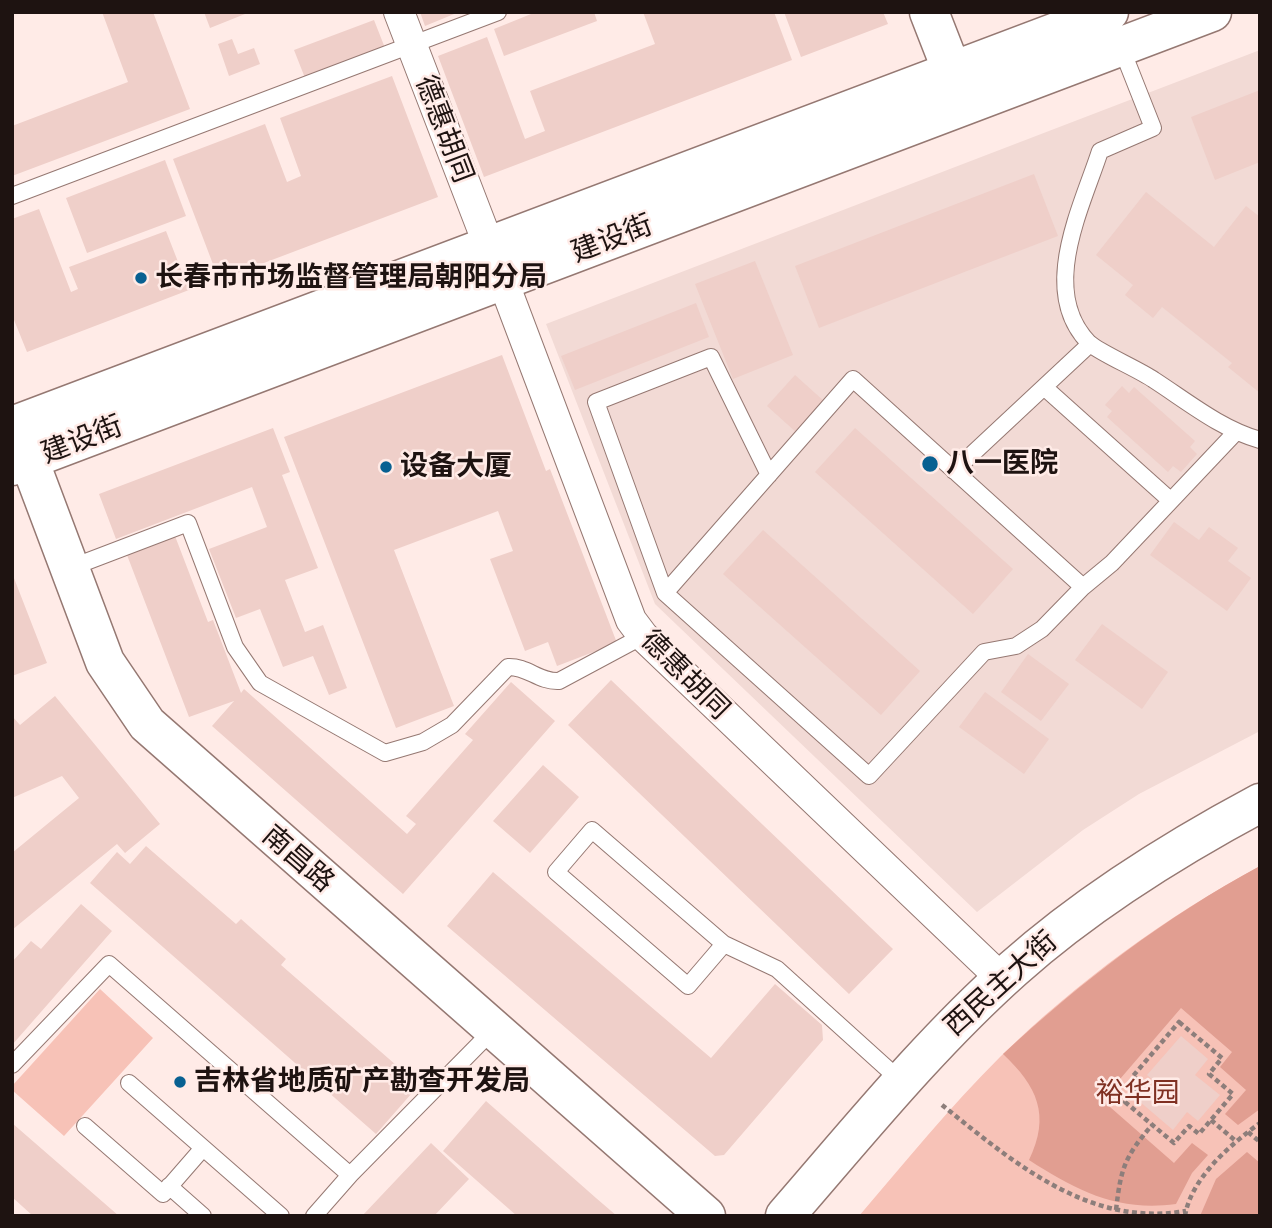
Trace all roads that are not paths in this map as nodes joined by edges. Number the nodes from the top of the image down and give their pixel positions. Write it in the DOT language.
graph roads {
  1 [pos="399,12"];
  2 [pos="498,12"];
  3 [pos="929,12"];
  4 [pos="1212,12"];
  5 [pos="1115,29"];
  6 [pos="412,45"];
  7 [pos="952,71"];
  8 [pos="12,196"];
  9 [pos="496,263"];
  10 [pos="1090,344"];
  11 [pos="1044,387"];
  12 [pos="14,422"];
  13 [pos="1235,433"];
  14 [pos="1260,440"];
  15 [pos="21,463"];
  16 [pos="954,471"];
  17 [pos="769,474"];
  18 [pos="1170,499"];
  19 [pos="70,568"];
  20 [pos="1083,587"];
  21 [pos="665,593"];
  22 [pos="643,636"];
  23 [pos="1260,803"];
  24 [pos="724,944"];
  25 [pos="1002,979"];
  26 [pos="494,1030"];
  27 [pos="12,1065"];
  28 [pos="902,1082"];
  29 [pos="129,1083"];
  30 [pos="85,1126"];
  31 [pos="203,1148"];
  32 [pos="350,1175"];
  33 [pos="169,1186"];
  34 [pos="203,1216"];
  35 [pos="281,1216"];
  36 [pos="314,1216"];
  37 [pos="706,1216"];
  38 [pos="785,1216"];
  1 -- 6 [label="street, 德惠胡同"];
  2 -- 6 [label="lane"];
  3 -- 7 [label="main road"];
  4 -- 5 [label="main road, 建设街"];
  5 -- 7 [label="main road, 建设街"];
  5 -- 9 [label="main road, 建设街"];
  5 -- 10 [label="lane"];
  6 -- 8 [label="lane"];
  6 -- 9 [label="street, 德惠胡同"];
  7 -- 9 [label="main road, 建设街"];
  9 -- 12 [label="main road, 建设街"];
  9 -- 15 [label="main road, 建设街"];
  9 -- 22 [label="street, 德惠胡同"];
  10 -- 11 [label="lane"];
  10 -- 13 [label="lane"];
  11 -- 16 [label="lane"];
  11 -- 18 [label="lane"];
  12 -- 15 [label="main road, 南昌路"];
  13 -- 14 [label="lane"];
  13 -- 18 [label="lane"];
  15 -- 19 [label="main road, 南昌路"];
  16 -- 17 [label="lane"];
  16 -- 20 [label="lane"];
  17 -- 21 [label="lane"];
  17 -- 21 [label="lane"];
  18 -- 20 [label="lane"];
  19 -- 22 [label="lane"];
  19 -- 26 [label="main road, 南昌路"];
  20 -- 21 [label="lane"];
  22 -- 25 [label="street, 德惠胡同"];
  23 -- 25 [label="main road, 西民主大街"];
  24 -- 24 [label="lane"];
  24 -- 28 [label="lane"];
  25 -- 28 [label="main road, 西民主大街"];
  26 -- 32 [label="lane"];
  26 -- 37 [label="main road, 南昌路"];
  27 -- 32 [label="lane"];
  28 -- 38 [label="main road, 西民主大街"];
  29 -- 31 [label="lane"];
  30 -- 33 [label="lane"];
  31 -- 33 [label="lane"];
  31 -- 35 [label="lane"];
  32 -- 36 [label="lane"];
  33 -- 34 [label="lane"];
}
